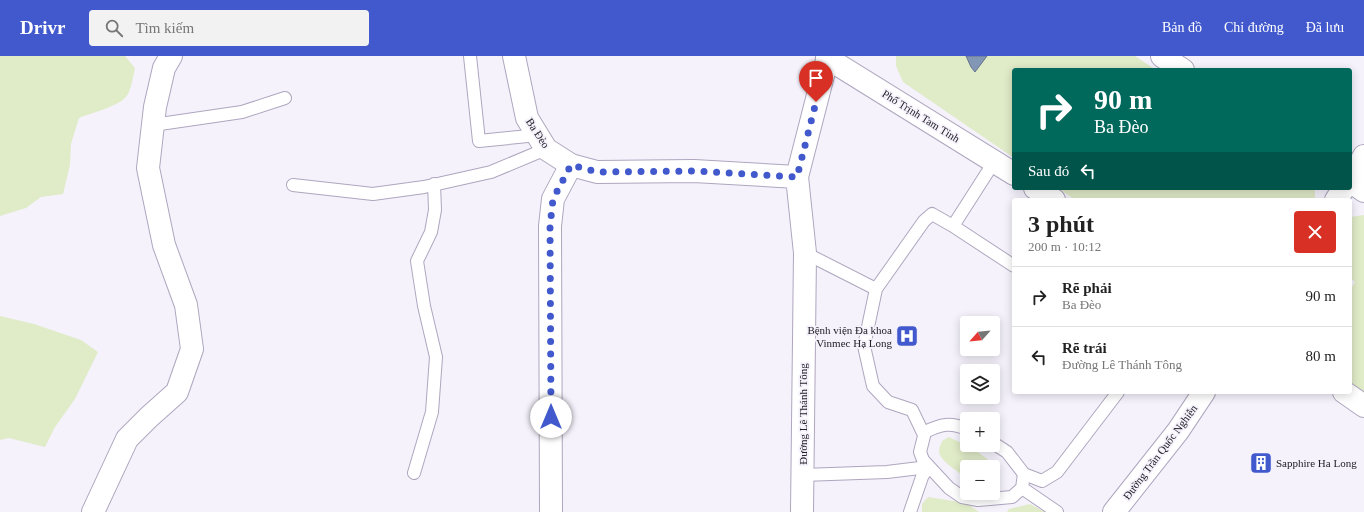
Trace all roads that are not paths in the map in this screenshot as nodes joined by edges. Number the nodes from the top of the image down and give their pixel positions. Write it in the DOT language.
graph roads {
  1 [pos="171,56"];
  2 [pos="470,56"];
  3 [pos="514,56"];
  4 [pos="1162,56"];
  5 [pos="828,57"];
  6 [pos="1180,68"];
  7 [pos="285,98"];
  8 [pos="153,125"];
  9 [pos="542,142"];
  10 [pos="1364,156"];
  11 [pos="994,162"];
  12 [pos="571,165"];
  13 [pos="1012,173"];
  14 [pos="797,177"];
  15 [pos="1352,177"];
  16 [pos="1352,182"];
  17 [pos="434,184"];
  18 [pos="293,185"];
  19 [pos="1038,190"];
  20 [pos="1364,191"];
  21 [pos="1051,198"];
  22 [pos="953,226"];
  23 [pos="804,253"];
  24 [pos="1012,265"];
  25 [pos="876,289"];
  26 [pos="1116,394"];
  27 [pos="1203,394"];
  28 [pos="1347,394"];
  29 [pos="1364,406"];
  30 [pos="960,426"];
  31 [pos="924,435"];
  32 [pos="1000,447"];
  33 [pos="928,467"];
  34 [pos="414,473"];
  35 [pos="803,474"];
  36 [pos="1024,474"];
  37 [pos="1022,488"];
  38 [pos="93,512"];
  39 [pos="551,512"];
  40 [pos="802,512"];
  41 [pos="910,512"];
  42 [pos="1057,512"];
  43 [pos="1114,512"];
  1 -- 8 [label="street"];
  2 -- 9 [label="lane"];
  3 -- 9 [label="street, Ba Đèo"];
  4 -- 6 [label="street"];
  5 -- 11 [label="street, Phố Trịnh Tam Tỉnh"];
  5 -- 14 [label="street, Đường Lê Thánh Tông"];
  7 -- 8 [label="lane"];
  8 -- 38 [label="street"];
  9 -- 12 [label="street, Ba Đèo"];
  9 -- 17 [label="lane"];
  10 -- 15 [label="street"];
  11 -- 13 [label="street, Phố Trịnh Tam Tỉnh"];
  11 -- 22 [label="lane"];
  12 -- 14 [label="street, Ba Đèo"];
  12 -- 39 [label="street"];
  14 -- 23 [label="street, Đường Lê Thánh Tông"];
  16 -- 20 [label="street"];
  17 -- 18 [label="lane"];
  17 -- 34 [label="lane"];
  19 -- 21 [label="street"];
  22 -- 24 [label="lane"];
  22 -- 25 [label="lane"];
  23 -- 25 [label="lane"];
  23 -- 35 [label="street, Đường Lê Thánh Tông"];
  25 -- 31 [label="lane"];
  26 -- 36 [label="lane"];
  27 -- 43 [label="street, Đường Trần Quốc Nghiễn"];
  28 -- 29 [label="street"];
  30 -- 31 [label="lane"];
  31 -- 33 [label="lane"];
  32 -- 36 [label="lane"];
  33 -- 35 [label="lane"];
  33 -- 37 [label="lane"];
  33 -- 41 [label="lane"];
  35 -- 40 [label="street, Đường Lê Thánh Tông"];
  36 -- 37 [label="lane"];
  37 -- 42 [label="lane"];
}
